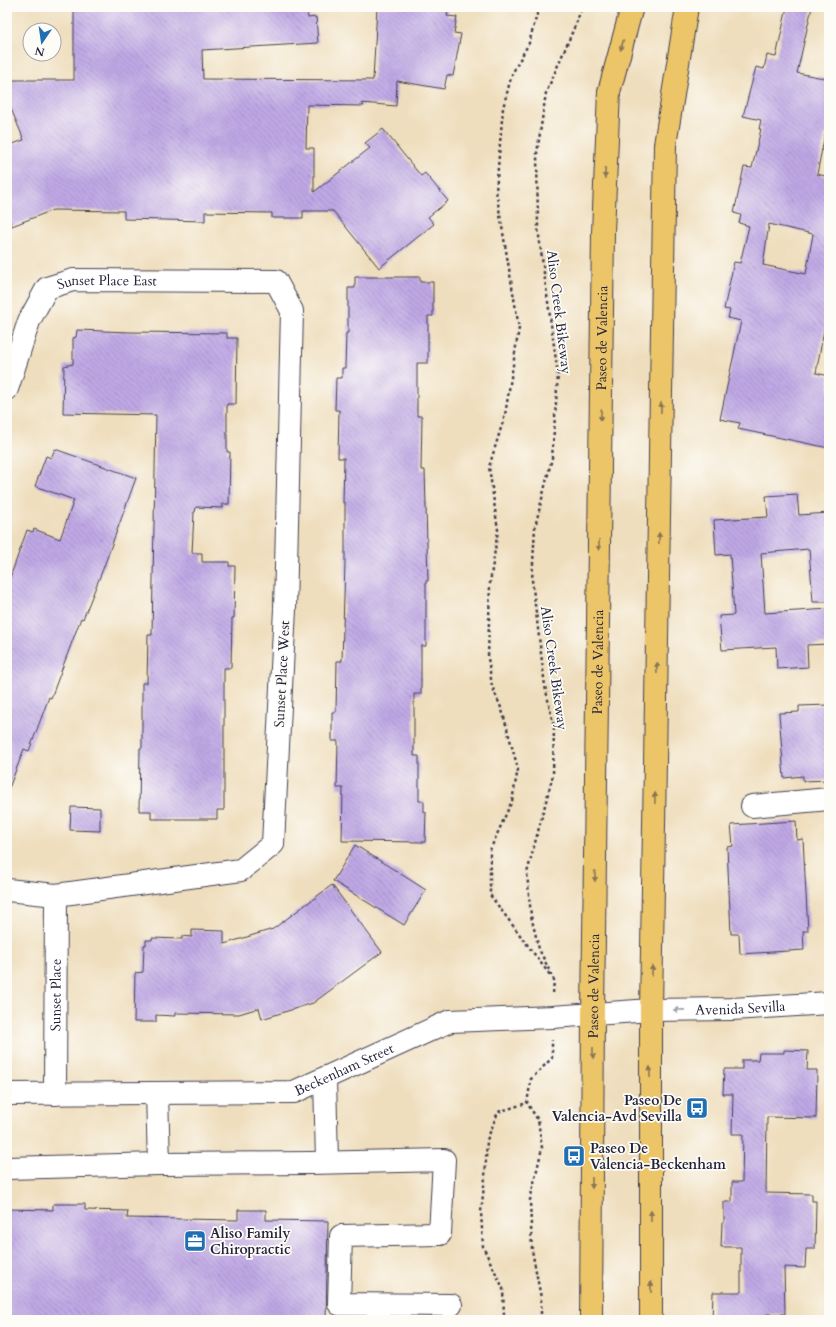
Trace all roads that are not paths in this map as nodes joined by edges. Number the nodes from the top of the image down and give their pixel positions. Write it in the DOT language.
graph roads {
  1 [pos="632,7"];
  2 [pos="687,7"];
  3 [pos="276,281"];
  4 [pos="7,389"];
  5 [pos="829,799"];
  6 [pos="752,806"];
  7 [pos="7,890"];
  8 [pos="56,895"];
  9 [pos="829,1003"];
  10 [pos="651,1010"];
  11 [pos="593,1014"];
  12 [pos="325,1078"];
  13 [pos="7,1094"];
  14 [pos="55,1094"];
  15 [pos="158,1094"];
  16 [pos="327,1162"];
  17 [pos="159,1164"];
  18 [pos="7,1168"];
  19 [pos="451,1305"];
  20 [pos="591,1320"];
  21 [pos="651,1320"];
  1 -- 11 [label="main road, Paseo de Valencia, one-way"];
  10 -- 2 [label="main road, one-way"];
  3 -- 4 [label="street, Sunset Place East"];
  3 -- 8 [label="street, Sunset Place West"];
  5 -- 6 [label="street"];
  7 -- 8 [label="street"];
  8 -- 14 [label="street, Sunset Place"];
  9 -- 10 [label="street, Avenida Sevilla, one-way"];
  10 -- 11 [label="street, Beckenham Street"];
  21 -- 10 [label="main road, one-way"];
  11 -- 12 [label="street, Beckenham Street"];
  11 -- 20 [label="main road, Paseo de Valencia, one-way"];
  12 -- 15 [label="street, Beckenham Street"];
  12 -- 16 [label="street"];
  13 -- 14 [label="street, Beckenham Street"];
  14 -- 15 [label="street, Beckenham Street"];
  15 -- 17 [label="street"];
  16 -- 17 [label="street"];
  16 -- 19 [label="street"];
  17 -- 18 [label="street"];
}
